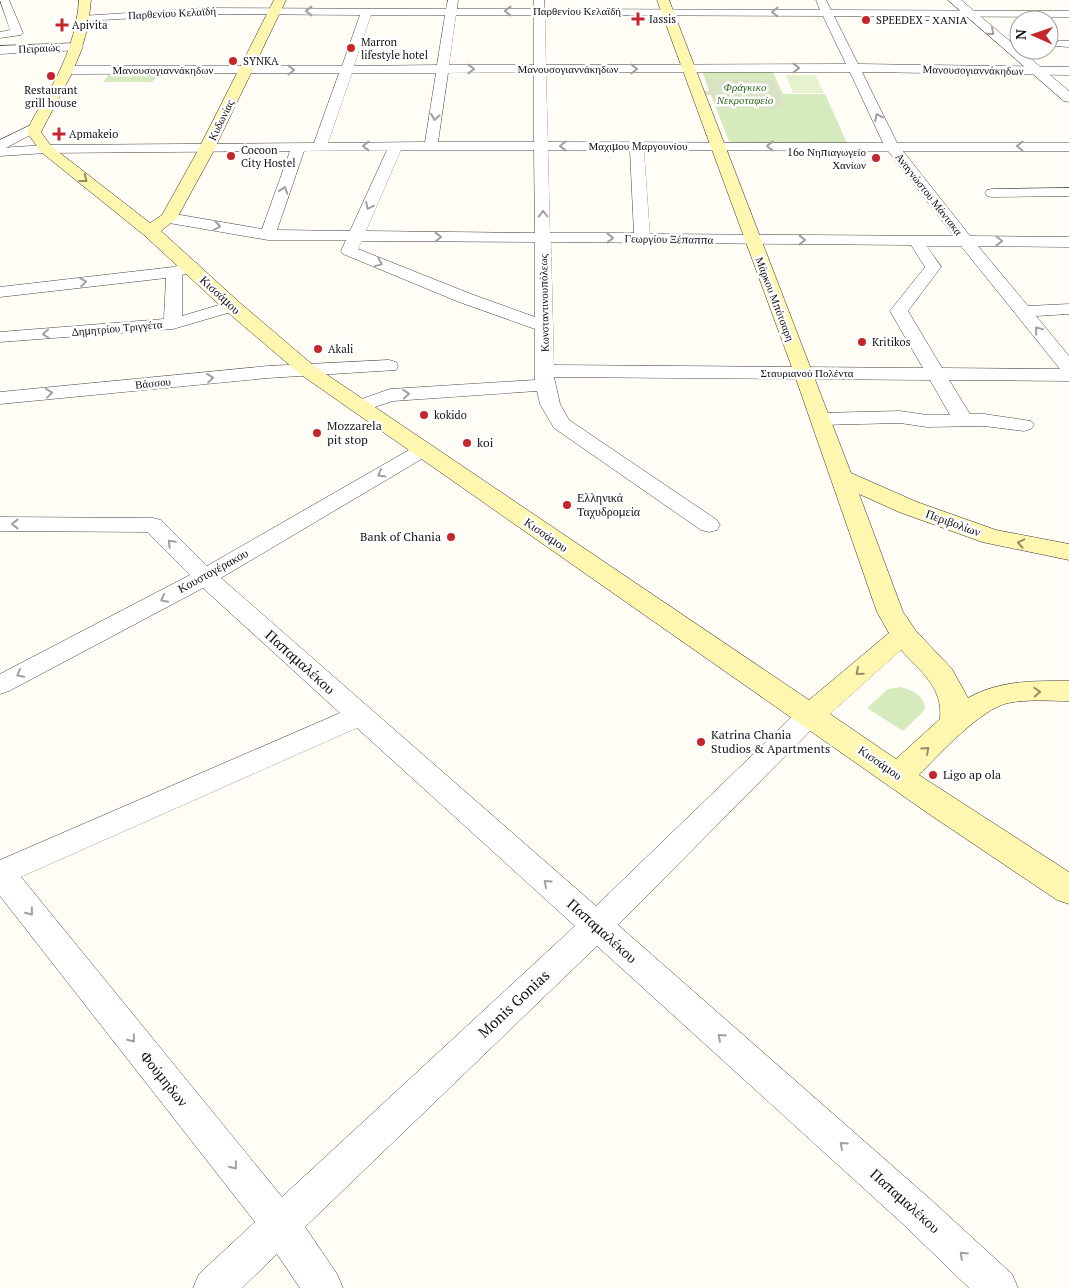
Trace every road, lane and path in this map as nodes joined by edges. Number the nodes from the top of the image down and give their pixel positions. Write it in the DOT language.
graph roads {
  1 [pos="4,0"];
  2 [pos="85,0"];
  3 [pos="821,0"];
  4 [pos="864,0"];
  5 [pos="954,0"];
  6 [pos="278,5"];
  7 [pos="453,6"];
  8 [pos="539,6"];
  9 [pos="665,6"];
  10 [pos="366,11"];
  11 [pos="827,12"];
  12 [pos="872,13"];
  13 [pos="970,13"];
  14 [pos="1069,14"];
  15 [pos="85,18"];
  16 [pos="0,35"];
  17 [pos="77,47"];
  18 [pos="0,50"];
  19 [pos="854,68"];
  20 [pos="346,69"];
  21 [pos="443,69"];
  22 [pos="540,69"];
  23 [pos="688,69"];
  24 [pos="68,70"];
  25 [pos="246,70"];
  26 [pos="1037,71"];
  27 [pos="1069,71"];
  28 [pos="1069,98"];
  29 [pos="35,127"];
  30 [pos="891,145"];
  31 [pos="0,146"];
  32 [pos="299,146"];
  33 [pos="320,146"];
  34 [pos="396,146"];
  35 [pos="431,146"];
  36 [pos="542,146"];
  37 [pos="637,146"];
  38 [pos="717,146"];
  39 [pos="1069,147"];
  40 [pos="207,148"];
  41 [pos="46,149"];
  42 [pos="0,152"];
  43 [pos="992,192"];
  44 [pos="1069,192"];
  45 [pos="169,218"];
  46 [pos="150,231"];
  47 [pos="268,234"];
  48 [pos="355,236"];
  49 [pos="543,238"];
  50 [pos="642,238"];
  51 [pos="753,240"];
  52 [pos="915,240"];
  53 [pos="965,240"];
  54 [pos="1069,242"];
  55 [pos="182,269"];
  56 [pos="0,292"];
  57 [pos="232,306"];
  58 [pos="1069,309"];
  59 [pos="1023,312"];
  60 [pos="173,324"];
  61 [pos="545,326"];
  62 [pos="0,337"];
  63 [pos="389,366"];
  64 [pos="1069,368"];
  65 [pos="307,370"];
  66 [pos="804,373"];
  67 [pos="935,374"];
  68 [pos="1069,374"];
  69 [pos="545,378"];
  70 [pos="0,398"];
  71 [pos="360,406"];
  72 [pos="820,419"];
  73 [pos="964,421"];
  74 [pos="1024,425"];
  75 [pos="423,450"];
  76 [pos="842,477"];
  77 [pos="0,524"];
  78 [pos="709,525"];
  79 [pos="1069,552"];
  80 [pos="205,577"];
  81 [pos="886,599"];
  82 [pos="896,640"];
  83 [pos="0,685"];
  84 [pos="950,689"];
  85 [pos="1069,690"];
  86 [pos="1006,693"];
  87 [pos="810,715"];
  88 [pos="359,716"];
  89 [pos="954,725"];
  90 [pos="898,776"];
  91 [pos="0,874"];
  92 [pos="1069,890"];
  93 [pos="597,926"];
  94 [pos="280,1224"];
  95 [pos="213,1288"];
  96 [pos="323,1288"];
  97 [pos="998,1288"];
  1 -- 16 [label="street"];
  2 -- 15 [label="main road"];
  3 -- 11 [label="street, Αναγνώστου Μάντακα"];
  4 -- 12 [label="street"];
  5 -- 13 [label="street"];
  10 -- 6 [label="street, Παρθενίου Κελαϊδή, one-way"];
  6 -- 15 [label="street, Παρθενίου Κελαϊδή"];
  6 -- 25 [label="main road, Κυδωνίας"];
  8 -- 7 [label="street, Παρθενίου Κελαϊδή, one-way"];
  7 -- 10 [label="street, Παρθενίου Κελαϊδή"];
  7 -- 21 [label="street"];
  8 -- 9 [label="street, Παρθενίου Κελαϊδή"];
  8 -- 22 [label="street, Κωνσταντινουπόλεως"];
  11 -- 9 [label="street, Παρθενίου Κελαϊδή, one-way"];
  9 -- 23 [label="main road, Μάρκου Μπότσαρη"];
  10 -- 20 [label="street"];
  11 -- 12 [label="street, Παρθενίου Κελαϊδή"];
  11 -- 19 [label="street, Αναγνώστου Μάντακα"];
  12 -- 13 [label="street, Παρθενίου Κελαϊδή"];
  13 -- 14 [label="street, Παρθενίου Κελαϊδή"];
  13 -- 26 [label="street, one-way"];
  15 -- 17 [label="main road"];
  17 -- 18 [label="street, Πειραιώς"];
  17 -- 24 [label="main road"];
  23 -- 19 [label="street, Μανουσογιαννάκηδων, one-way"];
  19 -- 26 [label="street, Μανουσογιαννάκηδων"];
  30 -- 19 [label="street, Αναγνώστου Μάντακα, one-way"];
  20 -- 21 [label="street, Μανουσογιαννάκηδων"];
  25 -- 20 [label="street, Μανουσογιαννάκηδων, one-way"];
  20 -- 33 [label="street"];
  21 -- 22 [label="street, Μανουσογιαννάκηδων, one-way"];
  21 -- 35 [label="street, one-way"];
  22 -- 23 [label="street, Μανουσογιαννάκηδων, one-way"];
  22 -- 36 [label="street, Κωνσταντινουπόλεως"];
  23 -- 38 [label="main road, Μάρκου Μπότσαρη"];
  24 -- 25 [label="street, Μανουσογιαννάκηδων"];
  24 -- 29 [label="main road"];
  25 -- 40 [label="main road, Κυδωνίας"];
  26 -- 27 [label="street, Μανουσογιαννάκηδων"];
  26 -- 28 [label="street"];
  29 -- 31 [label="street"];
  29 -- 41 [label="main road"];
  30 -- 38 [label="street, Μαχιμου Mαργουνίου, one-way"];
  39 -- 30 [label="street, Μαχιμου Mαργουνίου, one-way"];
  30 -- 53 [label="street, Αναγνώστου Μάντακα"];
  32 -- 33 [label="street, Μαχιμου Mαργουνίου"];
  32 -- 40 [label="street, Μαχιμου Mαργουνίου"];
  47 -- 32 [label="street, one-way"];
  34 -- 33 [label="street, Μαχιμου Mαργουνίου, one-way"];
  34 -- 35 [label="street, Μαχιμου Mαργουνίου"];
  34 -- 48 [label="street, one-way"];
  35 -- 36 [label="street, Μαχιμου Mαργουνίου"];
  37 -- 36 [label="street, Μαχιμου Mαργουνίου, one-way"];
  49 -- 36 [label="street, Κωνσταντινουπόλεως, one-way"];
  37 -- 38 [label="street, Μαχιμου Mαργουνίου"];
  37 -- 50 [label="street"];
  38 -- 51 [label="main road, Μάρκου Μπότσαρη"];
  40 -- 41 [label="street, Μαχιμου Mαργουνίου"];
  40 -- 45 [label="main road, Κυδωνίας"];
  41 -- 42 [label="street, Μαχιμου Mαργουνίου"];
  41 -- 46 [label="main road, Κισσάμου, one-way"];
  43 -- 44 [label="street"];
  45 -- 46 [label="main road, Κυδωνίας"];
  45 -- 47 [label="street, Γεωργίου Ξέπαππα, one-way"];
  46 -- 55 [label="main road, Κισσάμου"];
  47 -- 48 [label="street, Γεωργίου Ξέπαππα"];
  48 -- 49 [label="street, Γεωργίου Ξέπαππα, one-way"];
  48 -- 61 [label="street, one-way"];
  49 -- 50 [label="street, Γεωργίου Ξέπαππα, one-way"];
  49 -- 61 [label="street, Κωνσταντινουπόλεως"];
  50 -- 51 [label="street, Γεωργίου Ξέπαππα"];
  51 -- 52 [label="street, Γεωργίου Ξέπαππα, one-way"];
  51 -- 66 [label="main road, Μάρκου Μπότσαρη"];
  52 -- 53 [label="street, Γεωργίου Ξέπαππα"];
  52 -- 67 [label="street"];
  53 -- 54 [label="street, Γεωργίου Ξέπαππα, one-way"];
  53 -- 59 [label="street, Αναγνώστου Μάντακα"];
  56 -- 55 [label="street, one-way"];
  55 -- 57 [label="main road, Κισσάμου"];
  55 -- 60 [label="street"];
  57 -- 60 [label="street, Δημητρίου Τριγγέτα"];
  57 -- 65 [label="main road, Κισσάμου"];
  58 -- 59 [label="street"];
  64 -- 59 [label="street, Αναγνώστου Μάντακα, one-way"];
  60 -- 62 [label="street, Δημητρίου Τριγγέτα, one-way"];
  61 -- 69 [label="street, Κωνσταντινουπόλεως"];
  63 -- 65 [label="street, Βάσσου"];
  70 -- 65 [label="street, Βάσσου, one-way"];
  65 -- 71 [label="main road, Κισσάμου"];
  66 -- 67 [label="street, Σταυριανού Πολέντα"];
  66 -- 69 [label="street, Σταυριανού Πολέντα"];
  66 -- 72 [label="main road, Μάρκου Μπότσαρη"];
  67 -- 68 [label="street, Σταυριανού Πολέντα"];
  67 -- 73 [label="street"];
  71 -- 69 [label="street, Σταυριανού Πολέντα, one-way"];
  69 -- 78 [label="street, Κωνσταντινουπόλεως"];
  71 -- 75 [label="main road, Κισσάμου"];
  72 -- 73 [label="street"];
  72 -- 76 [label="main road, Μάρκου Μπότσαρη"];
  73 -- 74 [label="street"];
  75 -- 80 [label="street, Κουστογέρακου, one-way"];
  75 -- 87 [label="main road, Κισσάμου"];
  79 -- 76 [label="main road, Περιβολίων, one-way"];
  76 -- 81 [label="main road, Μάρκου Μπότσαρη"];
  80 -- 77 [label="street, Παπαμαλέκου, one-way"];
  80 -- 83 [label="street, Κουστογέρακου, one-way"];
  80 -- 88 [label="street, Παπαμαλέκου"];
  81 -- 82 [label="main road, Μάρκου Μπότσαρη"];
  81 -- 84 [label="main road, Μάρκου Μπότσαρη"];
  82 -- 84 [label="main road, Μάρκου Μπότσαρη"];
  82 -- 87 [label="main road, one-way"];
  84 -- 86 [label="main road, Μάρκου Μπότσαρη"];
  84 -- 89 [label="main road, Μάρκου Μπότσαρη"];
  86 -- 85 [label="main road, Μάρκου Μπότσαρη, one-way"];
  86 -- 89 [label="main road"];
  87 -- 90 [label="main road, Κισσάμου"];
  87 -- 93 [label="street, Monis Gonias"];
  88 -- 91 [label="street"];
  93 -- 88 [label="street, Παπαμαλέκου, one-way"];
  90 -- 89 [label="main road, one-way"];
  90 -- 92 [label="main road, Κισσάμου"];
  91 -- 94 [label="street, Φούμηδων, one-way"];
  93 -- 94 [label="street, Monis Gonias"];
  97 -- 93 [label="street, Παπαμαλέκου, one-way"];
  94 -- 95 [label="street, Monis Gonias"];
  94 -- 96 [label="street, Φούμηδων"];
}
